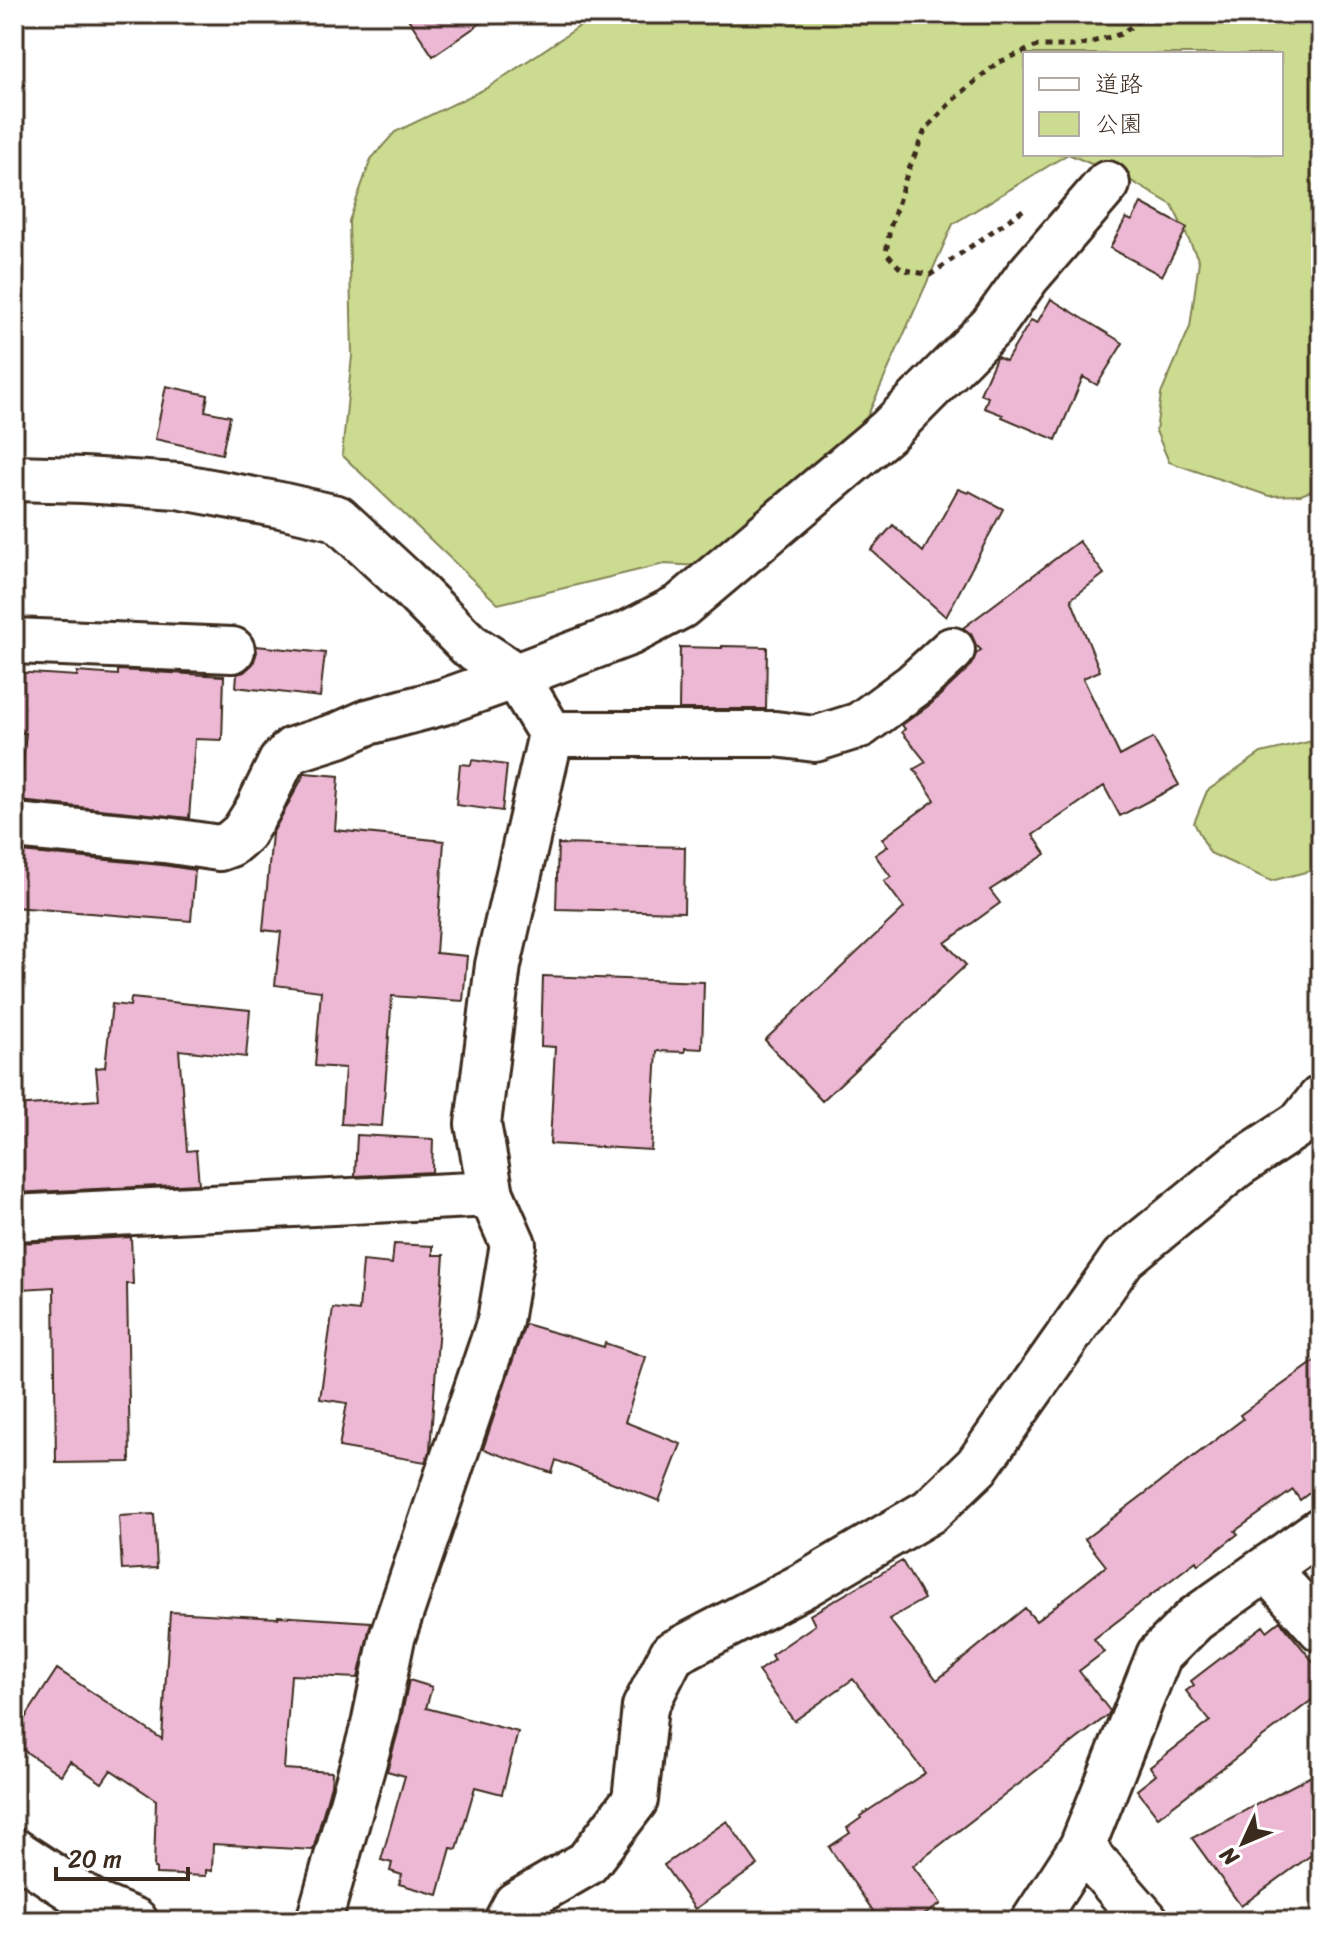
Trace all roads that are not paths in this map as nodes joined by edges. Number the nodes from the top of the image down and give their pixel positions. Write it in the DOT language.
graph roads {
  1 [pos="1107,184"];
  2 [pos="14,478"];
  3 [pos="14,641"];
  4 [pos="232,650"];
  5 [pos="952,650"];
  6 [pos="516,676"];
  7 [pos="551,734"];
  8 [pos="14,826"];
  9 [pos="1321,1098"];
  10 [pos="491,1194"];
  11 [pos="14,1218"];
  12 [pos="1321,1530"];
  13 [pos="1267,1569"];
  14 [pos="1321,1629"];
  15 [pos="1082,1847"];
  16 [pos="14,1851"];
  17 [pos="135,1921"];
  18 [pos="319,1921"];
  19 [pos="507,1921"];
  20 [pos="1034,1921"];
  21 [pos="1146,1921"];
  1 -- 6 [label="street"];
  2 -- 6 [label="street"];
  3 -- 4 [label="street"];
  5 -- 7 [label="street"];
  6 -- 7 [label="street"];
  6 -- 8 [label="street"];
  7 -- 10 [label="street"];
  9 -- 19 [label="street"];
  10 -- 11 [label="street"];
  10 -- 18 [label="street"];
  12 -- 13 [label="street"];
  13 -- 14 [label="street"];
  13 -- 15 [label="street"];
  15 -- 20 [label="street"];
  15 -- 21 [label="street"];
  16 -- 17 [label="street"];
}
